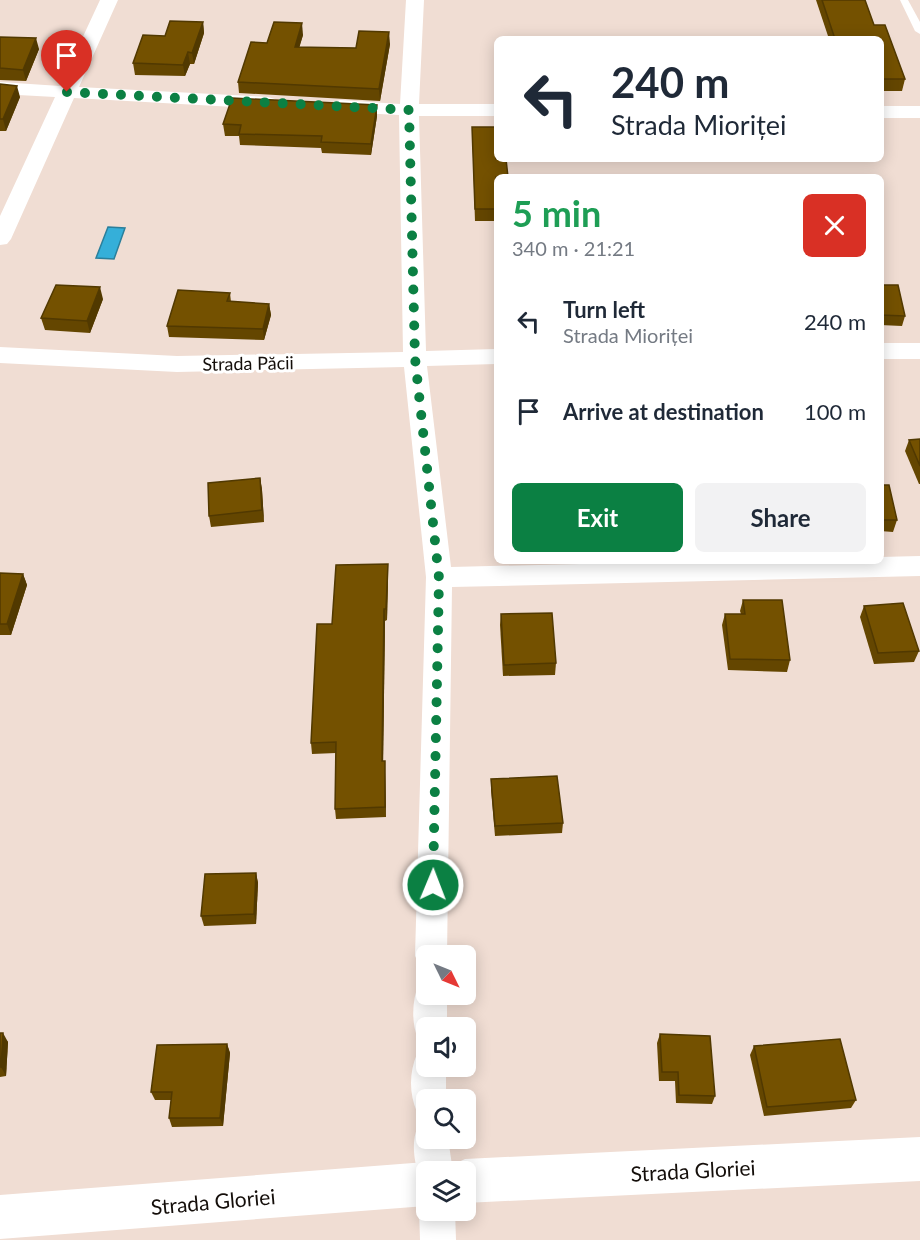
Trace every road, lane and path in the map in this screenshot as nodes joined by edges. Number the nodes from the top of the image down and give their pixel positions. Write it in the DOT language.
graph roads {
  1 [pos="109,0"];
  2 [pos="415,0"];
  3 [pos="903,0"];
  4 [pos="920,31"];
  5 [pos="0,88"];
  6 [pos="67,92"];
  7 [pos="291,104"];
  8 [pos="326,106"];
  9 [pos="409,110"];
  10 [pos="494,110"];
  11 [pos="884,111"];
  12 [pos="920,112"];
  13 [pos="0,239"];
  14 [pos="884,351"];
  15 [pos="920,351"];
  16 [pos="0,355"];
  17 [pos="494,356"];
  18 [pos="415,358"];
  19 [pos="920,566"];
  20 [pos="439,578"];
  21 [pos="432,945"];
  22 [pos="920,1159"];
  23 [pos="476,1180"];
  24 [pos="416,1185"];
  25 [pos="0,1217"];
  26 [pos="437,1221"];
  27 [pos="438,1240"];
  1 -- 6 [label="street"];
  2 -- 9 [label="street"];
  3 -- 4 [label="lane"];
  5 -- 6 [label="street"];
  6 -- 7 [label="street"];
  6 -- 13 [label="street"];
  8 -- 9 [label="street"];
  9 -- 10 [label="street"];
  9 -- 18 [label="street"];
  11 -- 12 [label="street"];
  14 -- 15 [label="street"];
  16 -- 18 [label="street, Strada Păcii"];
  17 -- 18 [label="street, Strada Păcii"];
  18 -- 20 [label="street"];
  19 -- 20 [label="street"];
  20 -- 21 [label="street"];
  22 -- 23 [label="street, Strada Gloriei"];
  24 -- 25 [label="street, Strada Gloriei"];
  26 -- 27 [label="street"];
}
